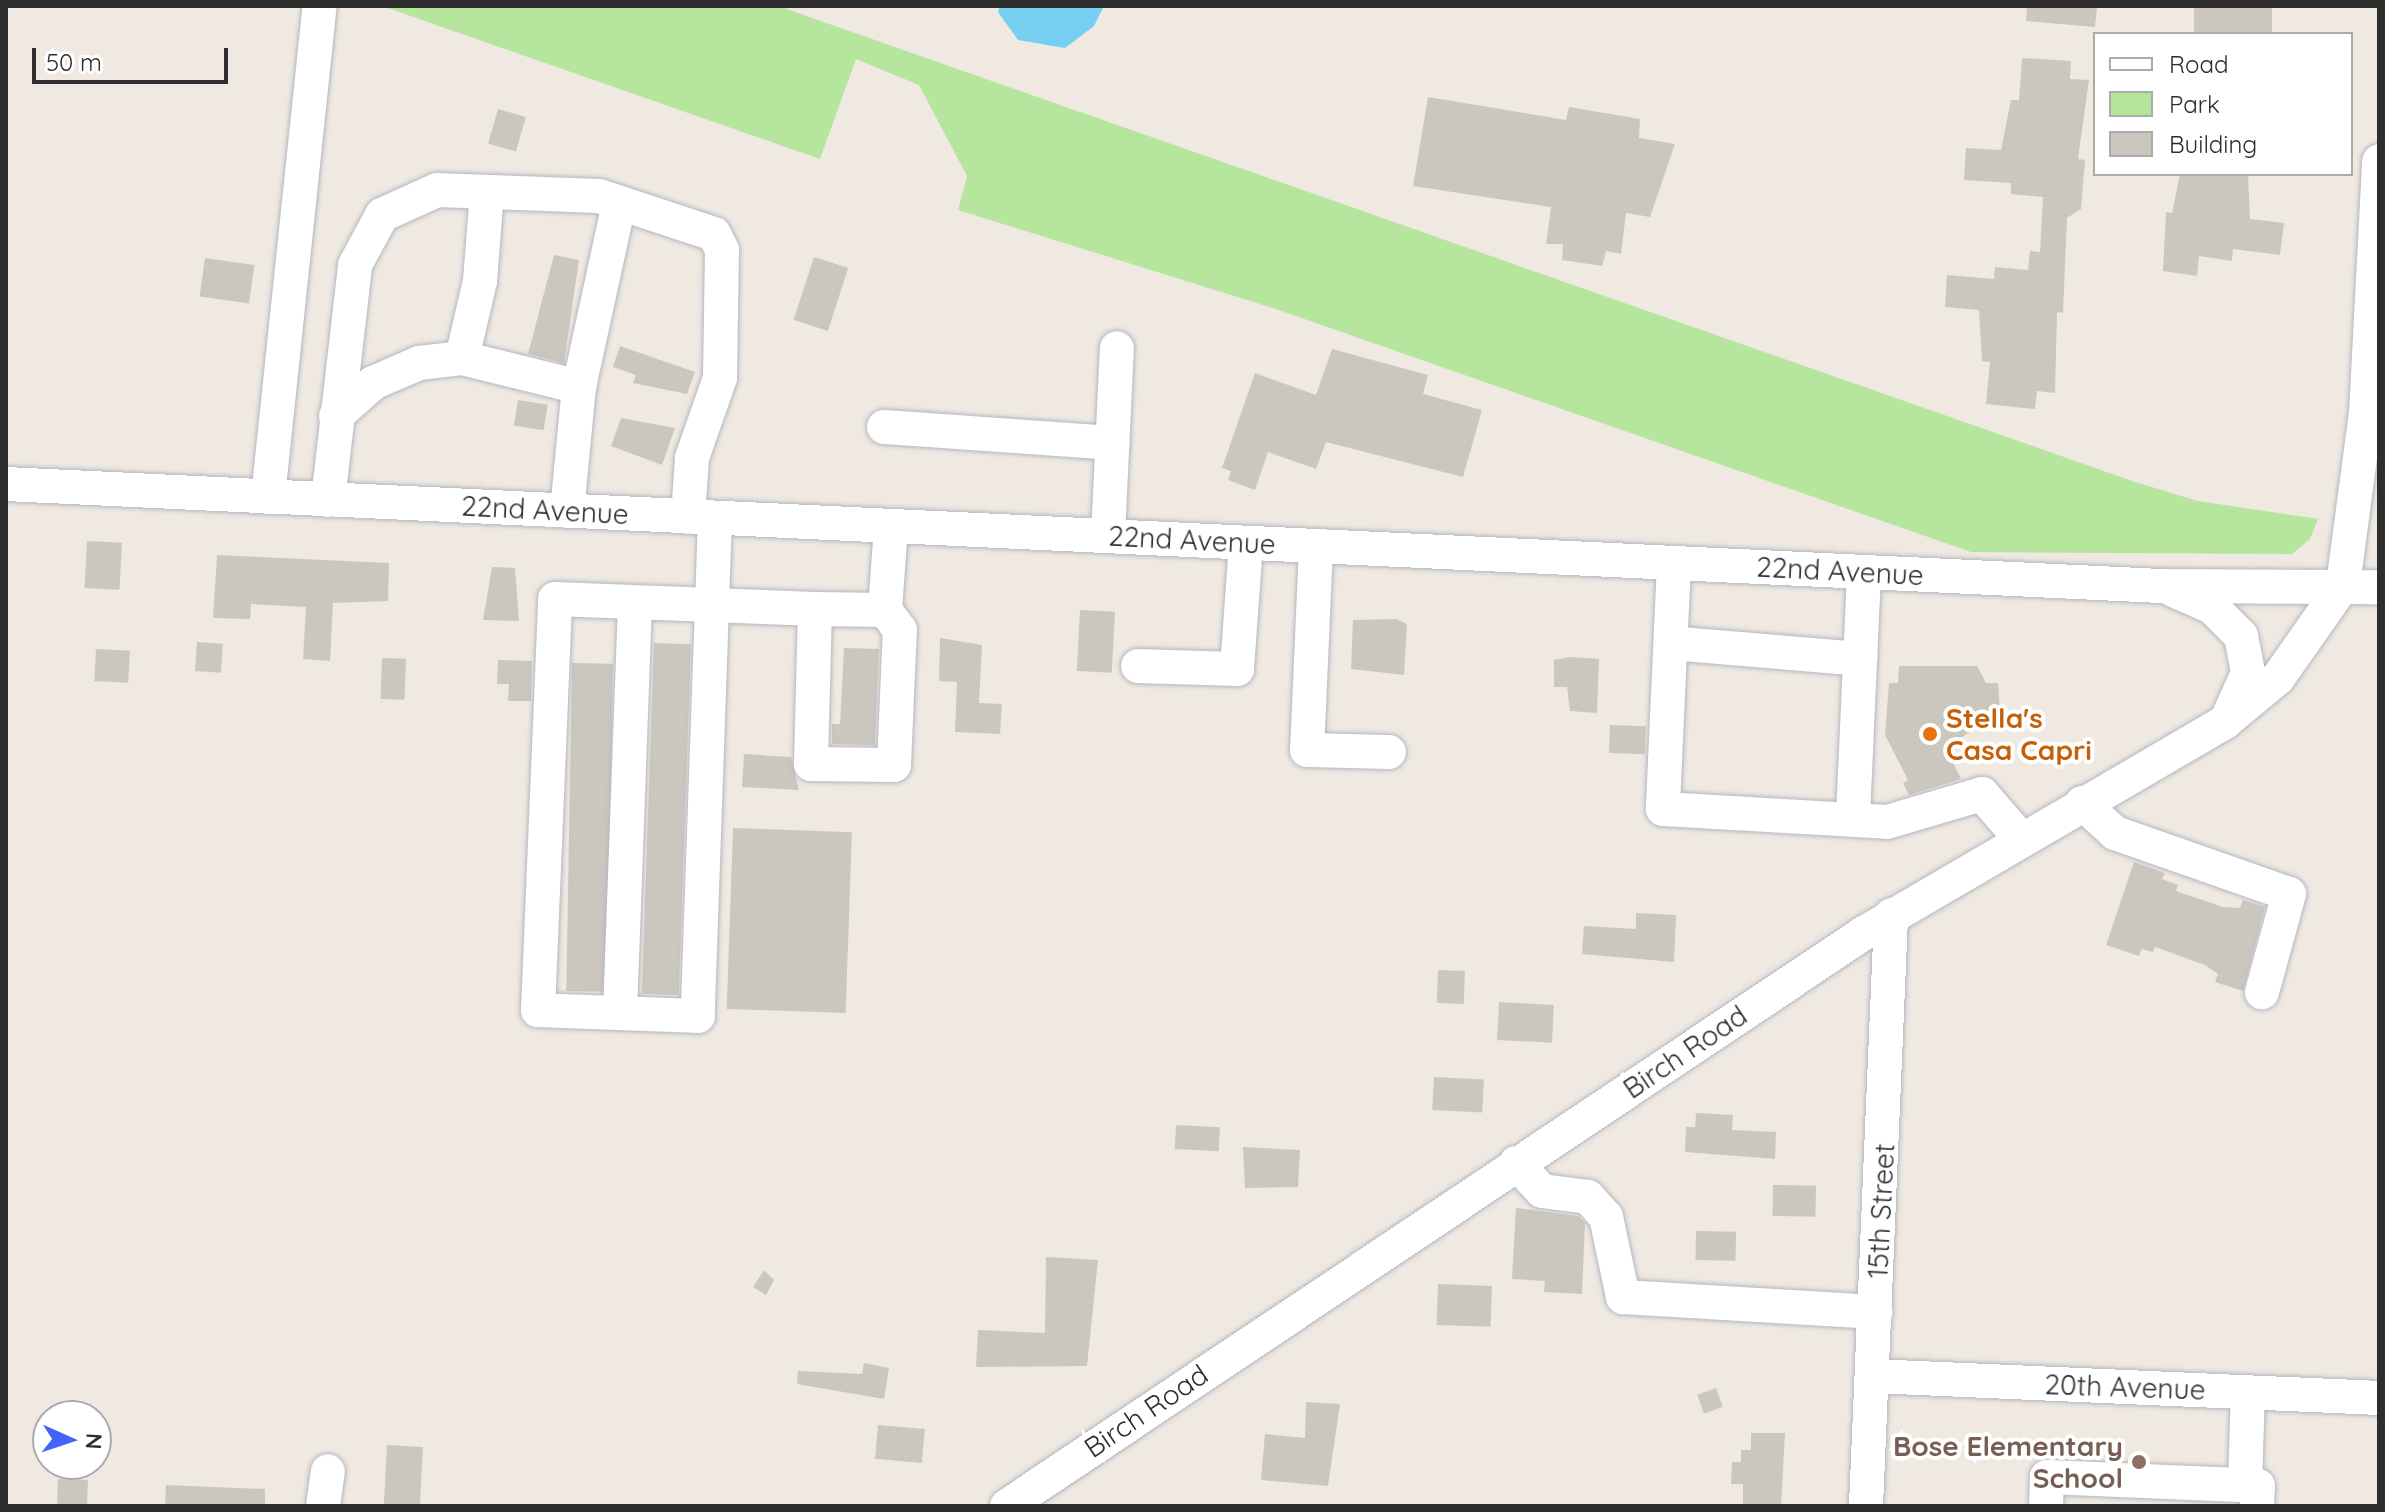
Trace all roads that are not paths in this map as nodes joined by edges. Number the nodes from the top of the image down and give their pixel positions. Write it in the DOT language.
graph roads {
  1 [pos="320,6"];
  2 [pos="2379,161"];
  3 [pos="487,193"];
  4 [pos="619,203"];
  5 [pos="1117,348"];
  6 [pos="462,358"];
  7 [pos="579,387"];
  8 [pos="336,416"];
  9 [pos="884,427"];
  10 [pos="1112,443"];
  11 [pos="6,484"];
  12 [pos="268,497"];
  13 [pos="328,500"];
  14 [pos="567,511"];
  15 [pos="701,517"];
  16 [pos="891,526"];
  17 [pos="1108,536"];
  18 [pos="1246,543"];
  19 [pos="1316,546"];
  20 [pos="1674,563"];
  21 [pos="1864,572"];
  22 [pos="2343,585"];
  23 [pos="2162,586"];
  24 [pos="2379,587"];
  25 [pos="635,602"];
  26 [pos="712,605"];
  27 [pos="815,609"];
  28 [pos="885,610"];
  29 [pos="1671,643"];
  30 [pos="1860,659"];
  31 [pos="1138,666"];
  32 [pos="2225,722"];
  33 [pos="1389,752"];
  34 [pos="2082,803"];
  35 [pos="1853,816"];
  36 [pos="2021,839"];
  37 [pos="1891,916"];
  38 [pos="2262,992"];
  39 [pos="620,1013"];
  40 [pos="1516,1163"];
  41 [pos="1876,1312"];
  42 [pos="1872,1376"];
  43 [pos="2248,1392"];
  44 [pos="2379,1398"];
  45 [pos="328,1471"];
  46 [pos="2251,1496"];
  47 [pos="323,1506"];
  48 [pos="1007,1506"];
  49 [pos="1866,1506"];
  50 [pos="2046,1506"];
  1 -- 12 [label="street"];
  2 -- 22 [label="street"];
  3 -- 4 [label="street"];
  3 -- 6 [label="street"];
  3 -- 8 [label="street"];
  4 -- 7 [label="street"];
  4 -- 15 [label="street"];
  5 -- 10 [label="street"];
  6 -- 7 [label="street"];
  6 -- 8 [label="street"];
  7 -- 14 [label="street"];
  8 -- 13 [label="street"];
  9 -- 10 [label="street"];
  10 -- 17 [label="street"];
  11 -- 12 [label="street, 22nd Avenue"];
  12 -- 13 [label="street, 22nd Avenue"];
  13 -- 14 [label="street, 22nd Avenue"];
  14 -- 15 [label="street, 22nd Avenue"];
  15 -- 16 [label="street, 22nd Avenue"];
  15 -- 26 [label="street"];
  16 -- 17 [label="street, 22nd Avenue"];
  16 -- 28 [label="street"];
  17 -- 18 [label="street, 22nd Avenue"];
  18 -- 19 [label="street, 22nd Avenue"];
  18 -- 31 [label="street"];
  19 -- 20 [label="street, 22nd Avenue"];
  19 -- 33 [label="street"];
  20 -- 21 [label="street, 22nd Avenue"];
  20 -- 29 [label="street"];
  21 -- 23 [label="street, 22nd Avenue"];
  21 -- 30 [label="street"];
  22 -- 23 [label="street, 22nd Avenue"];
  22 -- 24 [label="street, 22nd Avenue"];
  22 -- 32 [label="street, Birch Road"];
  23 -- 32 [label="street"];
  25 -- 26 [label="street"];
  25 -- 39 [label="street"];
  25 -- 39 [label="street"];
  26 -- 27 [label="street"];
  26 -- 39 [label="street"];
  27 -- 28 [label="street"];
  27 -- 28 [label="street"];
  29 -- 30 [label="street"];
  29 -- 35 [label="street"];
  30 -- 35 [label="street"];
  32 -- 34 [label="street, Birch Road"];
  34 -- 36 [label="street, Birch Road"];
  34 -- 38 [label="street"];
  35 -- 36 [label="street"];
  36 -- 37 [label="street, Birch Road"];
  37 -- 40 [label="street, Birch Road"];
  37 -- 41 [label="street, 15th Street"];
  40 -- 41 [label="street"];
  40 -- 48 [label="street, Birch Road"];
  41 -- 42 [label="street, 15th Street"];
  42 -- 43 [label="street, 20th Avenue"];
  42 -- 49 [label="street, 15th Street"];
  43 -- 44 [label="street, 20th Avenue"];
  43 -- 46 [label="street"];
  45 -- 47 [label="street"];
  46 -- 50 [label="street"];
}
